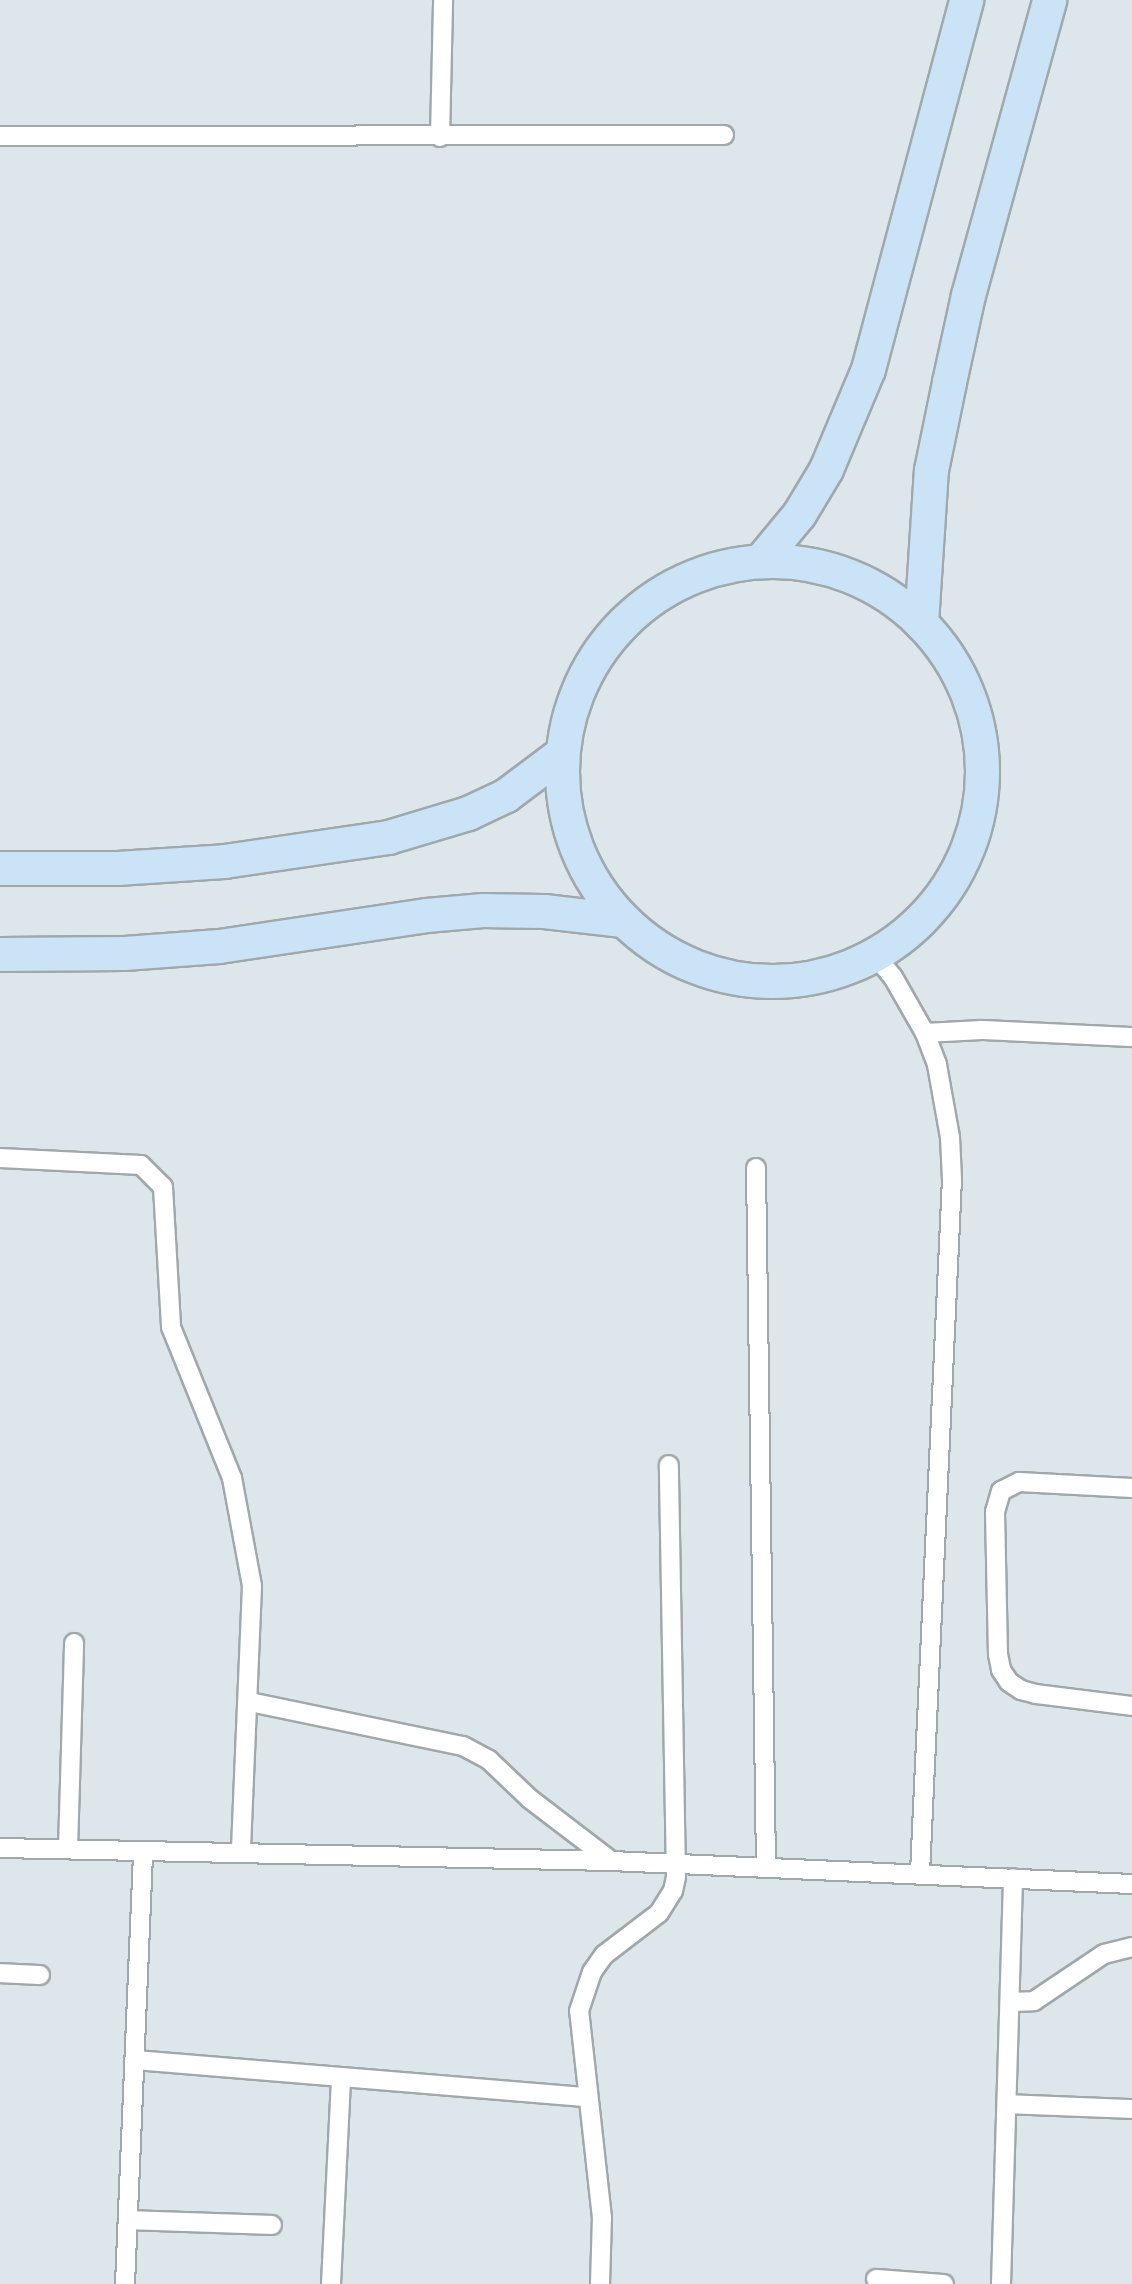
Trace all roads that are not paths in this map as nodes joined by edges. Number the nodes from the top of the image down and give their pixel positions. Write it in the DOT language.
graph roads {
  1 [pos="443,0"];
  2 [pos="966,0"];
  3 [pos="1049,0"];
  4 [pos="724,135"];
  5 [pos="0,136"];
  6 [pos="440,137"];
  7 [pos="760,561"];
  8 [pos="921,623"];
  9 [pos="562,753"];
  10 [pos="0,868"];
  11 [pos="622,920"];
  12 [pos="0,954"];
  13 [pos="875,955"];
  14 [pos="925,1033"];
  15 [pos="1132,1037"];
  16 [pos="0,1158"];
  17 [pos="756,1168"];
  18 [pos="669,1465"];
  19 [pos="1132,1488"];
  20 [pos="74,1643"];
  21 [pos="250,1702"];
  22 [pos="1132,1706"];
  23 [pos="0,1848"];
  24 [pos="69,1849"];
  25 [pos="143,1851"];
  26 [pos="241,1852"];
  27 [pos="611,1861"];
  28 [pos="675,1863"];
  29 [pos="766,1867"];
  30 [pos="920,1873"];
  31 [pos="1013,1878"];
  32 [pos="1132,1884"];
  33 [pos="1132,1947"];
  34 [pos="0,1973"];
  35 [pos="40,1975"];
  36 [pos="1010,2002"];
  37 [pos="135,2060"];
  38 [pos="341,2077"];
  39 [pos="587,2097"];
  40 [pos="1006,2104"];
  41 [pos="1132,2109"];
  42 [pos="128,2220"];
  43 [pos="272,2224"];
  44 [pos="876,2279"];
  45 [pos="125,2284"];
  46 [pos="332,2284"];
  47 [pos="600,2284"];
  48 [pos="944,2284"];
  49 [pos="1001,2284"];
  1 -- 6 [label="lane"];
  2 -- 7 [label="main road"];
  3 -- 8 [label="main road"];
  4 -- 6 [label="lane"];
  5 -- 6 [label="lane"];
  7 -- 8 [label="main road"];
  7 -- 9 [label="main road"];
  8 -- 13 [label="main road"];
  9 -- 10 [label="main road"];
  9 -- 11 [label="main road"];
  11 -- 12 [label="main road"];
  11 -- 13 [label="main road"];
  13 -- 14 [label="lane"];
  14 -- 15 [label="lane"];
  14 -- 30 [label="lane"];
  16 -- 21 [label="lane"];
  17 -- 29 [label="lane"];
  18 -- 28 [label="lane"];
  19 -- 22 [label="lane"];
  20 -- 24 [label="lane"];
  21 -- 26 [label="lane"];
  21 -- 27 [label="lane"];
  23 -- 24 [label="lane"];
  24 -- 25 [label="lane"];
  25 -- 26 [label="lane"];
  25 -- 37 [label="lane"];
  26 -- 27 [label="lane"];
  27 -- 28 [label="lane"];
  28 -- 29 [label="lane"];
  28 -- 39 [label="lane"];
  29 -- 30 [label="lane"];
  30 -- 31 [label="lane"];
  31 -- 32 [label="lane"];
  31 -- 36 [label="lane"];
  33 -- 36 [label="lane"];
  34 -- 35 [label="lane"];
  36 -- 40 [label="lane"];
  37 -- 38 [label="lane"];
  37 -- 42 [label="lane"];
  38 -- 39 [label="lane"];
  38 -- 46 [label="lane"];
  39 -- 47 [label="lane"];
  40 -- 41 [label="lane"];
  40 -- 49 [label="lane"];
  42 -- 43 [label="lane"];
  42 -- 45 [label="lane"];
  44 -- 48 [label="lane"];
}
